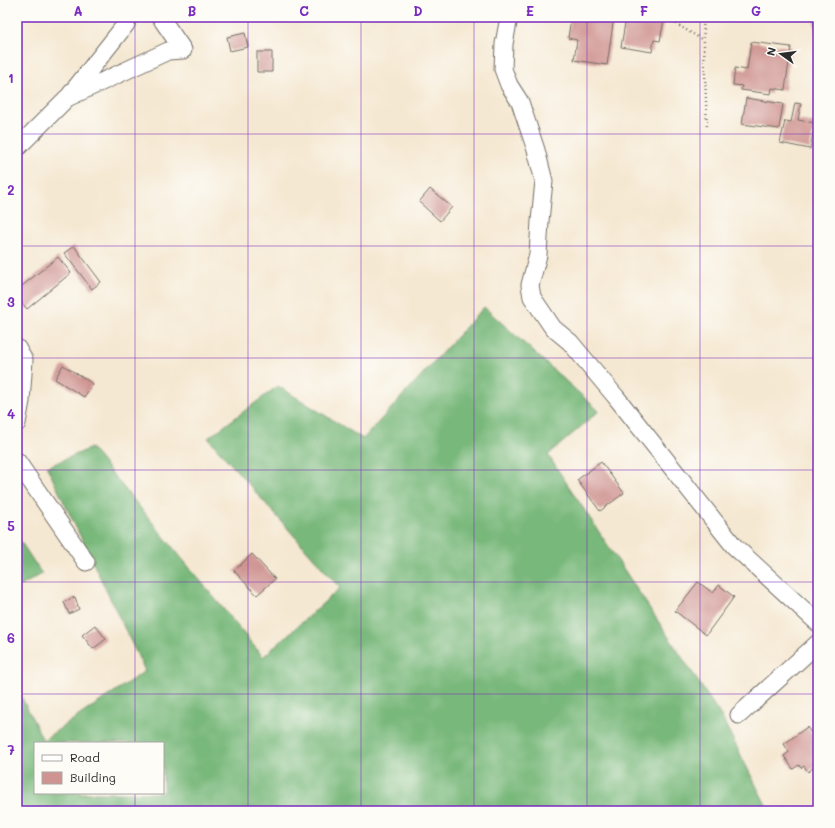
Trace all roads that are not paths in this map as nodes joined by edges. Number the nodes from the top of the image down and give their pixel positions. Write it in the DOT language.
graph roads {
  1 [pos="128,17"];
  2 [pos="162,17"];
  3 [pos="509,17"];
  4 [pos="67,98"];
  5 [pos="17,148"];
  6 [pos="17,348"];
  7 [pos="17,423"];
  8 [pos="17,461"];
  9 [pos="86,562"];
  10 [pos="818,623"];
  11 [pos="818,643"];
  12 [pos="739,715"];
  1 -- 4 [label="street"];
  2 -- 4 [label="street"];
  3 -- 10 [label="street"];
  4 -- 5 [label="street"];
  6 -- 7 [label="street"];
  8 -- 9 [label="street"];
  11 -- 12 [label="street"];
}
